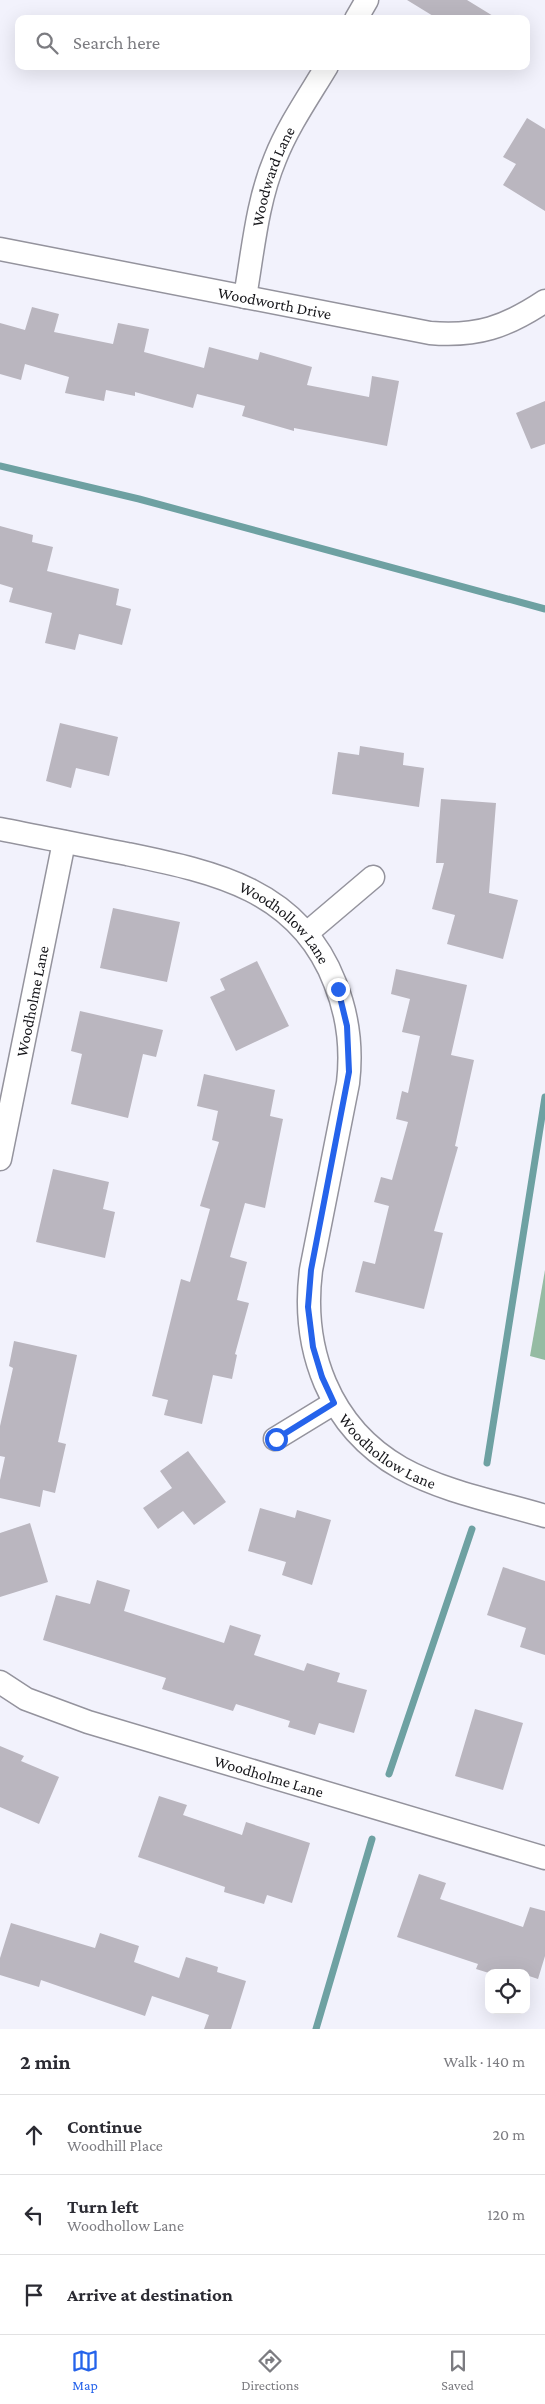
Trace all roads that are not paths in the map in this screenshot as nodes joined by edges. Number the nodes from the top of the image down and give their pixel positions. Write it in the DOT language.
graph roads {
  1 [pos="367,0"];
  2 [pos="358,15"];
  3 [pos="325,70"];
  4 [pos="0,249"];
  5 [pos="245,297"];
  6 [pos="545,301"];
  7 [pos="0,829"];
  8 [pos="64,842"];
  9 [pos="373,877"];
  10 [pos="307,933"];
  11 [pos="0,1159"];
  12 [pos="334,1403"];
  13 [pos="276,1439"];
  14 [pos="545,1516"];
  15 [pos="0,1682"];
  16 [pos="545,1858"];
  1 -- 2 [label="street"];
  3 -- 5 [label="street, Woodward Lane"];
  4 -- 5 [label="street, Woodworth Drive"];
  5 -- 6 [label="street, Woodworth Drive"];
  7 -- 8 [label="street, Woodhollow Lane"];
  8 -- 10 [label="street, Woodhollow Lane"];
  8 -- 11 [label="street, Woodholme Lane"];
  9 -- 10 [label="street"];
  10 -- 12 [label="street, Woodhollow Lane"];
  12 -- 13 [label="street"];
  12 -- 14 [label="street, Woodhollow Lane"];
  15 -- 16 [label="street, Woodholme Lane"];
}
